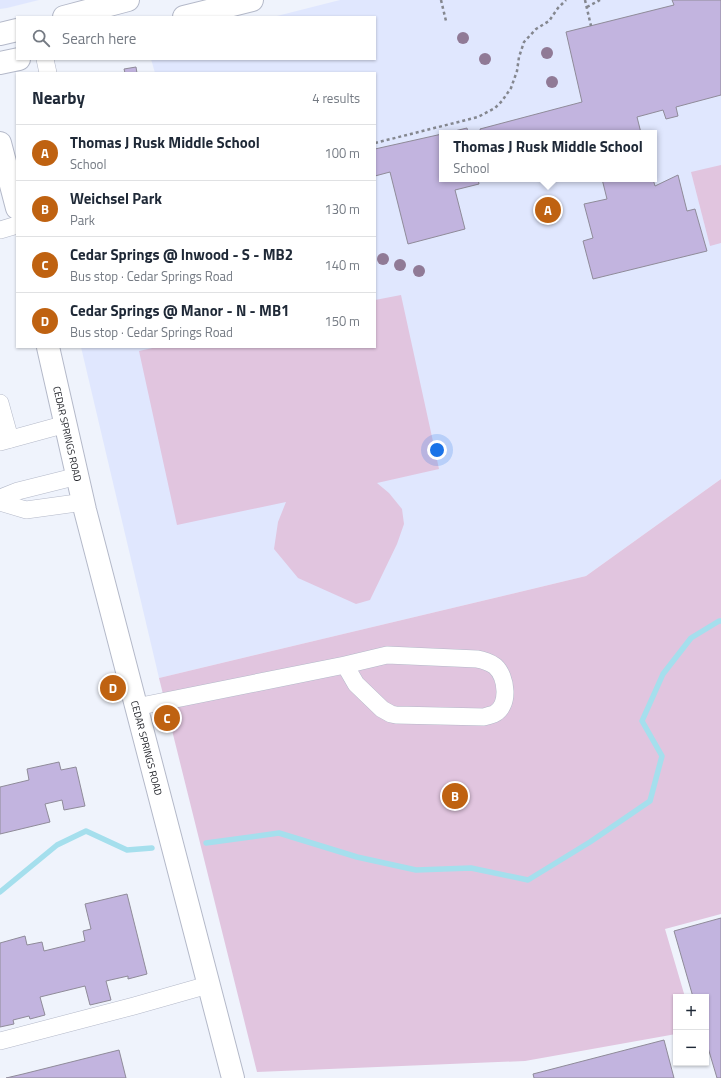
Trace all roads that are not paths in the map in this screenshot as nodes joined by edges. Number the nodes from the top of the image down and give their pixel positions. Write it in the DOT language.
graph roads {
  1 [pos="128,0"];
  2 [pos="252,0"];
  3 [pos="68,16"];
  4 [pos="188,16"];
  5 [pos="16,30"];
  6 [pos="0,34"];
  7 [pos="16,60"];
  8 [pos="44,60"];
  9 [pos="0,63"];
  10 [pos="48,72"];
  11 [pos="0,143"];
  12 [pos="16,204"];
  13 [pos="16,225"];
  14 [pos="0,230"];
  15 [pos="48,348"];
  16 [pos="0,403"];
  17 [pos="66,424"];
  18 [pos="5,440"];
  19 [pos="78,476"];
  20 [pos="0,498"];
  21 [pos="0,502"];
  22 [pos="84,502"];
  23 [pos="345,665"];
  24 [pos="136,707"];
  25 [pos="208,986"];
  26 [pos="0,1041"];
  27 [pos="233,1078"];
  1 -- 3 [label="main road"];
  2 -- 4 [label="main road"];
  5 -- 6 [label="main road"];
  7 -- 9 [label="main road"];
  8 -- 10 [label="lane"];
  11 -- 12 [label="main road"];
  13 -- 14 [label="lane"];
  15 -- 17 [label="main road, CEDAR SPRINGS ROAD"];
  16 -- 18 [label="lane"];
  17 -- 18 [label="lane"];
  17 -- 19 [label="main road, CEDAR SPRINGS ROAD"];
  19 -- 20 [label="lane"];
  19 -- 22 [label="main road, CEDAR SPRINGS ROAD"];
  21 -- 22 [label="lane"];
  22 -- 24 [label="main road, CEDAR SPRINGS ROAD"];
  23 -- 23 [label="lane"];
  23 -- 24 [label="lane"];
  24 -- 25 [label="main road, CEDAR SPRINGS ROAD"];
  25 -- 26 [label="lane"];
  25 -- 27 [label="main road, CEDAR SPRINGS ROAD"];
}
